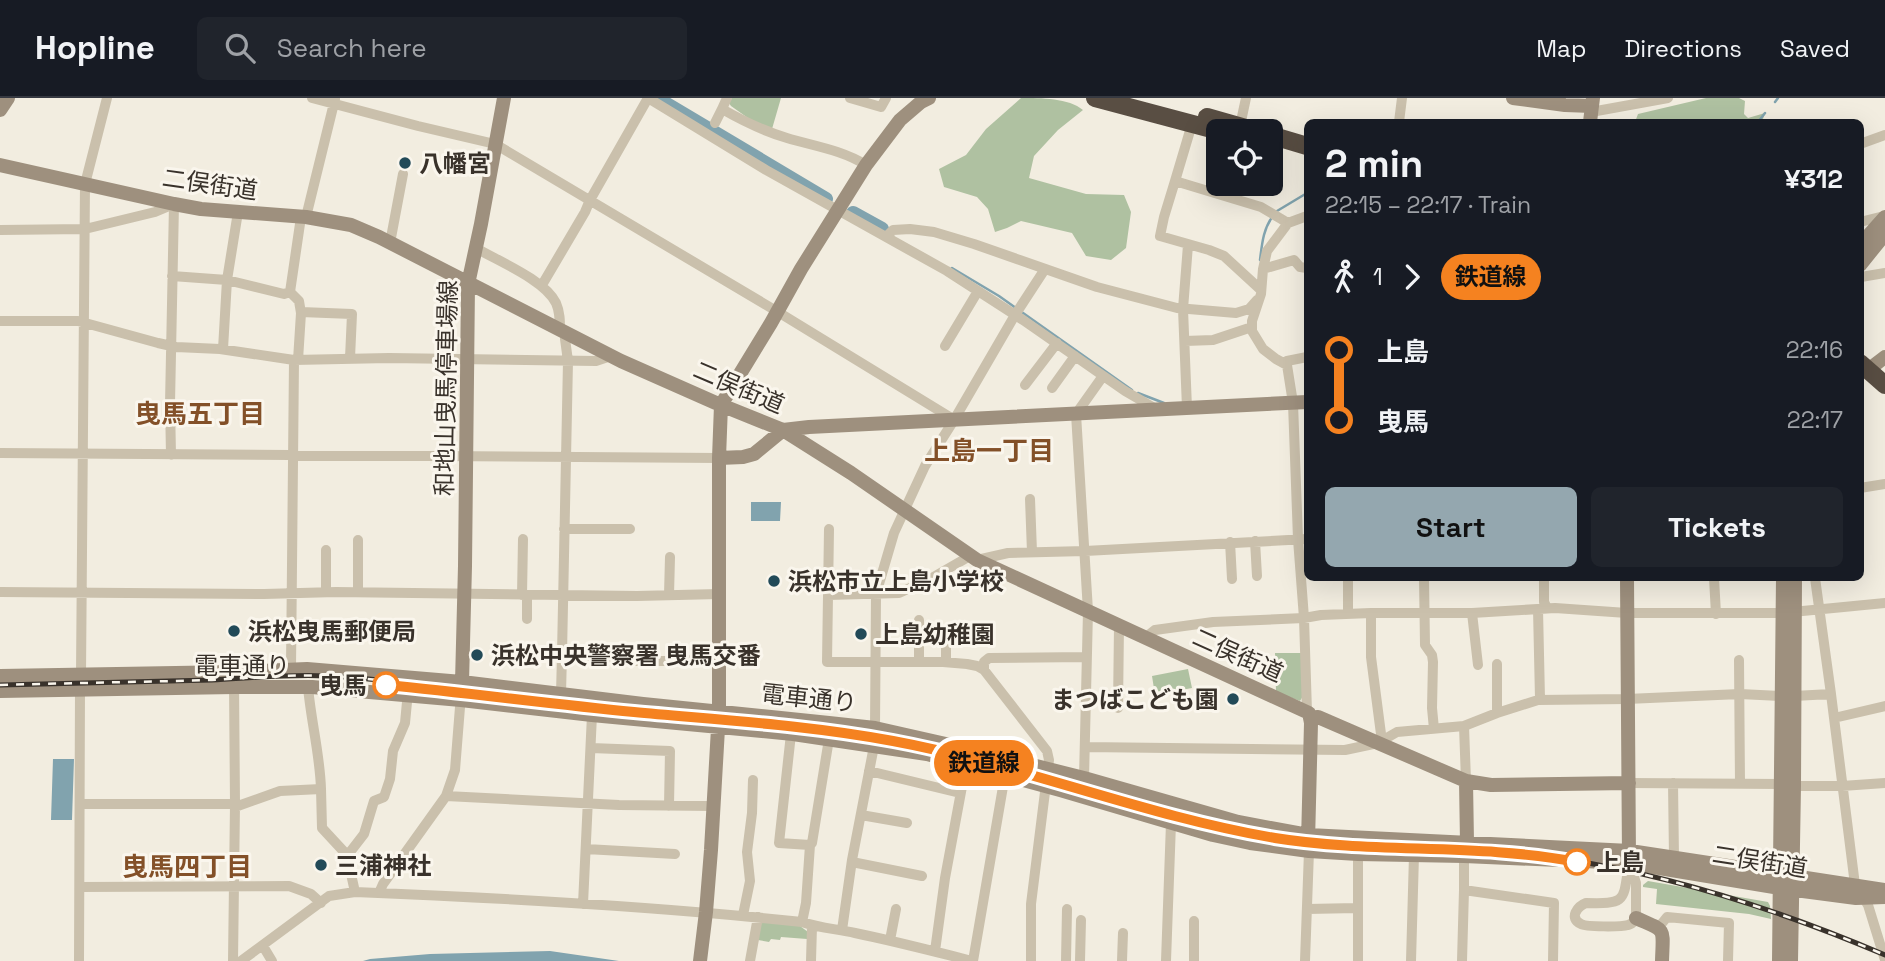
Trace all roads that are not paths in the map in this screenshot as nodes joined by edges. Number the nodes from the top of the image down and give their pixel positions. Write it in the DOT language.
graph roads {
  1 [pos="8,98"];
  2 [pos="107,98"];
  3 [pos="312,98"];
  4 [pos="504,98"];
  5 [pos="727,98"];
  6 [pos="850,98"];
  7 [pos="886,98"];
  8 [pos="929,98"];
  9 [pos="1095,98"];
  10 [pos="1136,98"];
  11 [pos="1246,98"];
  12 [pos="1402,98"];
  13 [pos="1522,98"];
  14 [pos="1668,98"];
  15 [pos="335,101"];
  16 [pos="722,108"];
  17 [pos="0,110"];
  18 [pos="1592,110"];
  19 [pos="1212,119"];
  20 [pos="1247,119"];
  21 [pos="1399,119"];
  22 [pos="715,123"];
  23 [pos="1192,124"];
  24 [pos="1206,128"];
  25 [pos="1885,135"];
  26 [pos="1283,139"];
  27 [pos="1864,143"];
  28 [pos="495,144"];
  29 [pos="1304,145"];
  30 [pos="1283,150"];
  31 [pos="1304,155"];
  32 [pos="0,165"];
  33 [pos="866,165"];
  34 [pos="403,174"];
  35 [pos="1175,181"];
  36 [pos="85,184"];
  37 [pos="590,200"];
  38 [pos="174,204"];
  39 [pos="839,207"];
  40 [pos="238,212"];
  41 [pos="304,217"];
  42 [pos="1304,217"];
  43 [pos="1885,217"];
  44 [pos="1864,221"];
  45 [pos="1288,223"];
  46 [pos="85,229"];
  47 [pos="0,230"];
  48 [pos="889,234"];
  49 [pos="1885,234"];
  50 [pos="1864,241"];
  51 [pos="390,243"];
  52 [pos="1188,245"];
  53 [pos="476,248"];
  54 [pos="1864,260"];
  55 [pos="1304,268"];
  56 [pos="1045,269"];
  57 [pos="1263,269"];
  58 [pos="1885,273"];
  59 [pos="172,276"];
  60 [pos="1864,276"];
  61 [pos="227,279"];
  62 [pos="468,284"];
  63 [pos="542,285"];
  64 [pos="978,291"];
  65 [pos="290,292"];
  66 [pos="1261,292"];
  67 [pos="1183,309"];
  68 [pos="301,312"];
  69 [pos="778,312"];
  70 [pos="1018,312"];
  71 [pos="0,321"];
  72 [pos="84,323"];
  73 [pos="1252,327"];
  74 [pos="563,332"];
  75 [pos="1185,341"];
  76 [pos="1057,344"];
  77 [pos="171,346"];
  78 [pos="945,346"];
  79 [pos="223,349"];
  80 [pos="611,356"];
  81 [pos="1075,356"];
  82 [pos="1304,357"];
  83 [pos="350,358"];
  84 [pos="467,359"];
  85 [pos="296,360"];
  86 [pos="568,361"];
  87 [pos="1284,363"];
  88 [pos="1875,365"];
  89 [pos="1103,376"];
  90 [pos="1025,385"];
  91 [pos="1885,385"];
  92 [pos="1052,388"];
  93 [pos="1297,400"];
  94 [pos="1187,404"];
  95 [pos="722,405"];
  96 [pos="1157,409"];
  97 [pos="1076,414"];
  98 [pos="954,420"];
  99 [pos="783,430"];
  100 [pos="0,453"];
  101 [pos="83,454"];
  102 [pos="171,455"];
  103 [pos="294,455"];
  104 [pos="467,456"];
  105 [pos="566,456"];
  106 [pos="719,458"];
  107 [pos="1885,484"];
  108 [pos="1864,487"];
  109 [pos="1030,499"];
  110 [pos="903,509"];
  111 [pos="564,528"];
  112 [pos="630,529"];
  113 [pos="829,529"];
  114 [pos="523,539"];
  115 [pos="1303,539"];
  116 [pos="358,540"];
  117 [pos="1255,541"];
  118 [pos="1230,542"];
  119 [pos="326,550"];
  120 [pos="1085,551"];
  121 [pos="1032,552"];
  122 [pos="670,557"];
  123 [pos="973,558"];
  124 [pos="1257,576"];
  125 [pos="1231,579"];
  126 [pos="1348,581"];
  127 [pos="1424,581"];
  128 [pos="1544,581"];
  129 [pos="1627,581"];
  130 [pos="1714,581"];
  131 [pos="1783,581"];
  132 [pos="1794,581"];
  133 [pos="1815,581"];
  134 [pos="0,592"];
  135 [pos="326,592"];
  136 [pos="358,592"];
  137 [pos="81,593"];
  138 [pos="292,593"];
  139 [pos="465,594"];
  140 [pos="719,594"];
  141 [pos="876,594"];
  142 [pos="525,595"];
  143 [pos="564,595"];
  144 [pos="669,595"];
  145 [pos="828,595"];
  146 [pos="1885,603"];
  147 [pos="1542,608"];
  148 [pos="1818,610"];
  149 [pos="1088,611"];
  150 [pos="1423,612"];
  151 [pos="1371,613"];
  152 [pos="1472,613"];
  153 [pos="1626,613"];
  154 [pos="1788,613"];
  155 [pos="1348,614"];
  156 [pos="1716,614"];
  157 [pos="1304,618"];
  158 [pos="527,620"];
  159 [pos="919,620"];
  160 [pos="1118,625"];
  161 [pos="946,631"];
  162 [pos="1145,638"];
  163 [pos="562,654"];
  164 [pos="1086,657"];
  165 [pos="719,658"];
  166 [pos="1739,660"];
  167 [pos="919,662"];
  168 [pos="946,662"];
  169 [pos="876,663"];
  170 [pos="1497,663"];
  171 [pos="1478,666"];
  172 [pos="291,668"];
  173 [pos="984,670"];
  174 [pos="81,674"];
  175 [pos="0,676"];
  176 [pos="234,679"];
  177 [pos="462,682"];
  178 [pos="308,687"];
  179 [pos="80,689"];
  180 [pos="0,691"];
  181 [pos="561,694"];
  182 [pos="1740,694"];
  183 [pos="1831,694"];
  184 [pos="1787,696"];
  185 [pos="1540,699"];
  186 [pos="1627,699"];
  187 [pos="461,700"];
  188 [pos="407,702"];
  189 [pos="1885,706"];
  190 [pos="1118,708"];
  191 [pos="719,710"];
  192 [pos="1497,713"];
  193 [pos="592,715"];
  194 [pos="1309,715"];
  195 [pos="1834,718"];
  196 [pos="718,726"];
  197 [pos="1464,726"];
  198 [pos="875,728"];
  199 [pos="1434,729"];
  200 [pos="791,734"];
  201 [pos="829,739"];
  202 [pos="1381,742"];
  203 [pos="874,746"];
  204 [pos="1085,747"];
  205 [pos="591,748"];
  206 [pos="1310,750"];
  207 [pos="965,765"];
  208 [pos="1048,769"];
  209 [pos="869,771"];
  210 [pos="1004,775"];
  211 [pos="1084,778"];
  212 [pos="753,780"];
  213 [pos="1466,781"];
  214 [pos="1629,783"];
  215 [pos="1673,783"];
  216 [pos="1885,783"];
  217 [pos="1741,784"];
  218 [pos="1788,785"];
  219 [pos="1045,786"];
  220 [pos="1842,786"];
  221 [pos="321,789"];
  222 [pos="960,793"];
  223 [pos="446,796"];
  224 [pos="588,803"];
  225 [pos="80,804"];
  226 [pos="235,806"];
  227 [pos="669,806"];
  228 [pos="713,806"];
  229 [pos="861,815"];
  230 [pos="907,822"];
  231 [pos="1171,823"];
  232 [pos="1308,835"];
  233 [pos="810,845"];
  234 [pos="586,849"];
  235 [pos="1466,849"];
  236 [pos="1308,850"];
  237 [pos="675,854"];
  238 [pos="1358,854"];
  239 [pos="347,855"];
  240 [pos="1414,855"];
  241 [pos="1629,857"];
  242 [pos="1674,858"];
  243 [pos="852,862"];
  244 [pos="922,876"];
  245 [pos="1786,882"];
  246 [pos="1855,885"];
  247 [pos="233,886"];
  248 [pos="80,887"];
  249 [pos="1464,890"];
  250 [pos="1885,890"];
  251 [pos="355,892"];
  252 [pos="379,893"];
  253 [pos="1885,897"];
  254 [pos="1863,898"];
  255 [pos="321,903"];
  256 [pos="583,904"];
  257 [pos="1357,908"];
  258 [pos="896,909"];
  259 [pos="1067,909"];
  260 [pos="1307,909"];
  261 [pos="706,912"];
  262 [pos="743,915"];
  263 [pos="758,917"];
  264 [pos="1636,918"];
  265 [pos="1081,920"];
  266 [pos="1194,921"];
  267 [pos="807,924"];
  268 [pos="1659,927"];
  269 [pos="842,930"];
  270 [pos="1123,933"];
  271 [pos="890,940"];
  272 [pos="1883,945"];
  273 [pos="263,946"];
  274 [pos="935,951"];
  275 [pos="700,958"];
  276 [pos="1885,960"];
  277 [pos="79,961"];
  278 [pos="233,961"];
  279 [pos="242,961"];
  280 [pos="272,961"];
  281 [pos="750,961"];
  282 [pos="811,961"];
  283 [pos="972,961"];
  284 [pos="1031,961"];
  285 [pos="1066,961"];
  286 [pos="1080,961"];
  287 [pos="1122,961"];
  288 [pos="1166,961"];
  289 [pos="1194,961"];
  290 [pos="1305,961"];
  291 [pos="1357,961"];
  292 [pos="1411,961"];
  293 [pos="1462,961"];
  294 [pos="1553,961"];
  295 [pos="1662,961"];
  296 [pos="1728,961"];
  297 [pos="1779,961"];
  298 [pos="1791,961"];
  1 -- 17 [label="street"];
  2 -- 36 [label="street"];
  3 -- 15 [label="street"];
  4 -- 28 [label="street, 和地山曳馬停車場線"];
  5 -- 16 [label="street"];
  6 -- 7 [label="street"];
  8 -- 33 [label="street"];
  9 -- 23 [label="highway"];
  10 -- 19 [label="highway"];
  11 -- 20 [label="street"];
  12 -- 21 [label="street"];
  13 -- 18 [label="street"];
  14 -- 18 [label="street"];
  15 -- 28 [label="street"];
  15 -- 41 [label="street"];
  16 -- 22 [label="street"];
  16 -- 33 [label="street"];
  23 -- 24 [label="highway"];
  23 -- 35 [label="street"];
  25 -- 27 [label="street"];
  26 -- 29 [label="highway"];
  28 -- 37 [label="street"];
  28 -- 53 [label="street, 和地山曳馬停車場線"];
  30 -- 31 [label="highway"];
  32 -- 36 [label="street, 二俣街道"];
  33 -- 39 [label="street"];
  34 -- 51 [label="street"];
  35 -- 45 [label="street"];
  35 -- 52 [label="street"];
  36 -- 38 [label="street, 二俣街道"];
  36 -- 46 [label="street"];
  37 -- 39 [label="street"];
  37 -- 63 [label="street"];
  37 -- 69 [label="street"];
  38 -- 40 [label="street, 二俣街道"];
  38 -- 46 [label="street"];
  38 -- 59 [label="street"];
  39 -- 48 [label="street"];
  39 -- 69 [label="street"];
  40 -- 41 [label="street, 二俣街道"];
  40 -- 61 [label="street"];
  41 -- 51 [label="street, 二俣街道"];
  41 -- 65 [label="street"];
  42 -- 45 [label="street"];
  43 -- 44 [label="street"];
  43 -- 50 [label="street"];
  45 -- 57 [label="street"];
  46 -- 47 [label="street"];
  46 -- 72 [label="street"];
  48 -- 56 [label="street"];
  48 -- 64 [label="street"];
  49 -- 54 [label="street"];
  51 -- 62 [label="street, 二俣街道"];
  52 -- 66 [label="street"];
  52 -- 67 [label="street"];
  53 -- 62 [label="street, 和地山曳馬停車場線"];
  53 -- 63 [label="street"];
  55 -- 57 [label="street"];
  56 -- 67 [label="street"];
  56 -- 70 [label="street"];
  57 -- 66 [label="street"];
  58 -- 60 [label="street"];
  59 -- 61 [label="street"];
  59 -- 77 [label="street"];
  61 -- 65 [label="street"];
  61 -- 79 [label="street"];
  62 -- 74 [label="street, 二俣街道"];
  62 -- 84 [label="street, 和地山曳馬停車場線"];
  63 -- 74 [label="street"];
  64 -- 70 [label="street"];
  64 -- 78 [label="street"];
  65 -- 68 [label="street"];
  66 -- 67 [label="street"];
  66 -- 73 [label="street"];
  67 -- 75 [label="street"];
  68 -- 83 [label="street"];
  68 -- 85 [label="street"];
  69 -- 95 [label="street"];
  69 -- 98 [label="street"];
  70 -- 76 [label="street"];
  70 -- 98 [label="street"];
  71 -- 72 [label="street"];
  72 -- 77 [label="street"];
  72 -- 101 [label="street"];
  73 -- 75 [label="street"];
  73 -- 87 [label="street"];
  74 -- 80 [label="street, 二俣街道"];
  74 -- 86 [label="street"];
  75 -- 94 [label="street"];
  76 -- 81 [label="street"];
  76 -- 90 [label="street"];
  77 -- 79 [label="street"];
  77 -- 102 [label="street"];
  79 -- 85 [label="street"];
  80 -- 86 [label="street"];
  80 -- 95 [label="street, 二俣街道"];
  81 -- 89 [label="street"];
  81 -- 92 [label="street"];
  82 -- 87 [label="street"];
  83 -- 84 [label="street"];
  83 -- 85 [label="street"];
  84 -- 86 [label="street"];
  84 -- 104 [label="street, 和地山曳馬停車場線"];
  85 -- 103 [label="street"];
  86 -- 105 [label="street"];
  87 -- 93 [label="street"];
  88 -- 91 [label="highway"];
  89 -- 96 [label="street"];
  89 -- 97 [label="street"];
  93 -- 94 [label="street"];
  93 -- 115 [label="street"];
  94 -- 96 [label="street"];
  95 -- 99 [label="street, 二俣街道"];
  95 -- 106 [label="street"];
  96 -- 97 [label="street"];
  97 -- 98 [label="street"];
  97 -- 120 [label="street"];
  98 -- 99 [label="street"];
  98 -- 110 [label="street"];
  99 -- 106 [label="street"];
  99 -- 110 [label="street, 二俣街道"];
  100 -- 101 [label="street"];
  101 -- 102 [label="street"];
  101 -- 137 [label="street"];
  102 -- 103 [label="street"];
  103 -- 104 [label="street"];
  103 -- 138 [label="street"];
  104 -- 105 [label="street"];
  104 -- 139 [label="street, 和地山曳馬停車場線"];
  105 -- 106 [label="street"];
  105 -- 111 [label="street"];
  106 -- 140 [label="street"];
  107 -- 108 [label="street"];
  109 -- 121 [label="street"];
  110 -- 123 [label="street, 二俣街道"];
  110 -- 141 [label="street"];
  111 -- 112 [label="street"];
  111 -- 143 [label="street"];
  113 -- 145 [label="street"];
  114 -- 142 [label="street"];
  115 -- 117 [label="street"];
  115 -- 157 [label="street"];
  116 -- 136 [label="street"];
  117 -- 118 [label="street"];
  117 -- 124 [label="street"];
  118 -- 120 [label="street"];
  118 -- 125 [label="street"];
  119 -- 135 [label="street"];
  120 -- 121 [label="street"];
  120 -- 149 [label="street"];
  121 -- 123 [label="street"];
  122 -- 144 [label="street"];
  123 -- 141 [label="street"];
  123 -- 149 [label="street, 二俣街道"];
  126 -- 155 [label="street"];
  127 -- 150 [label="street"];
  128 -- 147 [label="street"];
  129 -- 153 [label="street"];
  130 -- 156 [label="street"];
  131 -- 154 [label="street"];
  132 -- 154 [label="street"];
  133 -- 148 [label="street"];
  134 -- 137 [label="street"];
  135 -- 136 [label="street"];
  135 -- 138 [label="street"];
  136 -- 139 [label="street"];
  137 -- 138 [label="street"];
  137 -- 174 [label="street"];
  138 -- 172 [label="street"];
  139 -- 142 [label="street"];
  139 -- 177 [label="street, 和地山曳馬停車場線"];
  140 -- 144 [label="street"];
  140 -- 165 [label="street"];
  141 -- 145 [label="street"];
  141 -- 169 [label="street"];
  142 -- 143 [label="street"];
  142 -- 158 [label="street"];
  143 -- 144 [label="street"];
  143 -- 163 [label="street"];
  145 -- 169 [label="street"];
  146 -- 148 [label="street"];
  147 -- 152 [label="street"];
  147 -- 153 [label="street"];
  147 -- 185 [label="street"];
  148 -- 154 [label="street"];
  148 -- 183 [label="street"];
  149 -- 160 [label="street, 二俣街道"];
  149 -- 164 [label="street"];
  150 -- 151 [label="street"];
  150 -- 152 [label="street"];
  150 -- 199 [label="street"];
  151 -- 155 [label="street"];
  151 -- 202 [label="street"];
  152 -- 171 [label="street"];
  153 -- 156 [label="street"];
  153 -- 186 [label="street"];
  154 -- 156 [label="street"];
  154 -- 184 [label="street"];
  155 -- 157 [label="street"];
  157 -- 162 [label="street"];
  157 -- 194 [label="street"];
  159 -- 167 [label="street"];
  160 -- 162 [label="street, 二俣街道"];
  160 -- 190 [label="street"];
  161 -- 168 [label="street"];
  162 -- 194 [label="street, 二俣街道"];
  163 -- 165 [label="street"];
  163 -- 181 [label="street"];
  164 -- 173 [label="street"];
  164 -- 204 [label="street"];
  165 -- 191 [label="street"];
  166 -- 182 [label="street"];
  167 -- 168 [label="street"];
  167 -- 169 [label="street"];
  168 -- 173 [label="street"];
  169 -- 198 [label="street"];
  170 -- 192 [label="street"];
  172 -- 176 [label="street, 電車通り"];
  172 -- 177 [label="street, 電車通り"];
  173 -- 208 [label="street"];
  174 -- 175 [label="street, 電車通り"];
  174 -- 176 [label="street, 電車通り"];
  176 -- 178 [label="street, 電車通り"];
  176 -- 179 [label="street, 電車通り"];
  176 -- 226 [label="street"];
  177 -- 181 [label="street, 電車通り"];
  177 -- 187 [label="street"];
  178 -- 187 [label="street, 電車通り"];
  178 -- 221 [label="street"];
  179 -- 180 [label="street, 電車通り"];
  179 -- 225 [label="street"];
  181 -- 191 [label="street, 電車通り"];
  182 -- 184 [label="street"];
  182 -- 186 [label="street"];
  182 -- 217 [label="street"];
  183 -- 184 [label="street"];
  183 -- 195 [label="street"];
  184 -- 218 [label="street"];
  185 -- 186 [label="street"];
  185 -- 192 [label="street"];
  186 -- 214 [label="street"];
  187 -- 193 [label="street, 電車通り"];
  187 -- 223 [label="street"];
  188 -- 239 [label="street"];
  189 -- 195 [label="street"];
  191 -- 196 [label="street"];
  191 -- 198 [label="street, 電車通り"];
  192 -- 197 [label="street"];
  193 -- 196 [label="street, 電車通り"];
  193 -- 205 [label="street"];
  194 -- 202 [label="street, 二俣街道"];
  194 -- 206 [label="street"];
  195 -- 220 [label="street"];
  196 -- 200 [label="street, 電車通り"];
  196 -- 228 [label="street"];
  197 -- 199 [label="street"];
  197 -- 213 [label="street"];
  198 -- 208 [label="street, 電車通り"];
  199 -- 202 [label="street"];
  200 -- 201 [label="street, 電車通り"];
  200 -- 233 [label="street"];
  201 -- 203 [label="street, 電車通り"];
  201 -- 233 [label="street"];
  202 -- 206 [label="street"];
  202 -- 213 [label="street, 二俣街道"];
  203 -- 207 [label="street, 電車通り"];
  203 -- 209 [label="street"];
  204 -- 206 [label="street"];
  204 -- 211 [label="street"];
  205 -- 224 [label="street"];
  205 -- 227 [label="street"];
  206 -- 232 [label="street"];
  207 -- 210 [label="street, 電車通り"];
  207 -- 222 [label="street"];
  208 -- 211 [label="street, 電車通り"];
  208 -- 219 [label="street"];
  209 -- 222 [label="street"];
  209 -- 229 [label="street"];
  210 -- 219 [label="street, 電車通り"];
  210 -- 283 [label="street"];
  211 -- 232 [label="street, 電車通り"];
  212 -- 262 [label="street"];
  213 -- 214 [label="street, 二俣街道"];
  213 -- 235 [label="street"];
  214 -- 215 [label="street"];
  214 -- 241 [label="street"];
  215 -- 217 [label="street"];
  215 -- 242 [label="street"];
  216 -- 220 [label="street"];
  217 -- 218 [label="street"];
  218 -- 220 [label="street"];
  218 -- 245 [label="street"];
  219 -- 231 [label="street, 電車通り"];
  219 -- 284 [label="street"];
  220 -- 246 [label="street"];
  221 -- 226 [label="street"];
  221 -- 239 [label="street"];
  222 -- 274 [label="street"];
  223 -- 224 [label="street"];
  223 -- 252 [label="street"];
  224 -- 227 [label="street"];
  224 -- 234 [label="street"];
  225 -- 226 [label="street"];
  225 -- 248 [label="street"];
  226 -- 247 [label="street"];
  227 -- 228 [label="street"];
  228 -- 261 [label="street"];
  229 -- 230 [label="street"];
  229 -- 243 [label="street"];
  231 -- 236 [label="street, 電車通り"];
  231 -- 288 [label="street"];
  232 -- 235 [label="street, 二俣街道"];
  232 -- 236 [label="street"];
  233 -- 267 [label="street"];
  234 -- 237 [label="street"];
  234 -- 256 [label="street"];
  235 -- 240 [label="street, 二俣街道"];
  235 -- 241 [label="street, 二俣街道"];
  235 -- 249 [label="street"];
  236 -- 238 [label="street, 二俣街道"];
  236 -- 260 [label="street"];
  238 -- 240 [label="street, 二俣街道"];
  238 -- 257 [label="street"];
  239 -- 251 [label="street"];
  240 -- 292 [label="street"];
  241 -- 242 [label="street, 二俣街道"];
  241 -- 245 [label="street, 二俣街道"];
  241 -- 264 [label="street"];
  241 -- 264 [label="street"];
  242 -- 245 [label="street, 二俣街道"];
  243 -- 244 [label="street"];
  243 -- 269 [label="street"];
  245 -- 246 [label="street, 二俣街道"];
  245 -- 254 [label="street, 二俣街道"];
  245 -- 297 [label="street"];
  245 -- 298 [label="street"];
  246 -- 250 [label="street, 二俣街道"];
  246 -- 254 [label="street"];
  247 -- 248 [label="street"];
  247 -- 255 [label="street"];
  247 -- 278 [label="street"];
  248 -- 277 [label="street"];
  249 -- 293 [label="street"];
  249 -- 294 [label="street"];
  251 -- 252 [label="street"];
  251 -- 255 [label="street"];
  252 -- 256 [label="street"];
  253 -- 254 [label="street, 二俣街道"];
  254 -- 272 [label="street"];
  255 -- 273 [label="street"];
  256 -- 261 [label="street"];
  257 -- 260 [label="street"];
  257 -- 291 [label="street"];
  258 -- 271 [label="street"];
  259 -- 285 [label="street"];
  260 -- 290 [label="street"];
  261 -- 262 [label="street"];
  261 -- 275 [label="street"];
  262 -- 263 [label="street"];
  263 -- 267 [label="street"];
  263 -- 281 [label="street"];
  264 -- 268 [label="street"];
  265 -- 286 [label="street"];
  266 -- 289 [label="street"];
  267 -- 269 [label="street"];
  267 -- 282 [label="street"];
  268 -- 295 [label="street"];
  268 -- 296 [label="street"];
  269 -- 271 [label="street"];
  270 -- 287 [label="street"];
  271 -- 274 [label="street"];
  272 -- 276 [label="street"];
  273 -- 279 [label="street"];
  273 -- 280 [label="street"];
  274 -- 283 [label="street"];
}
